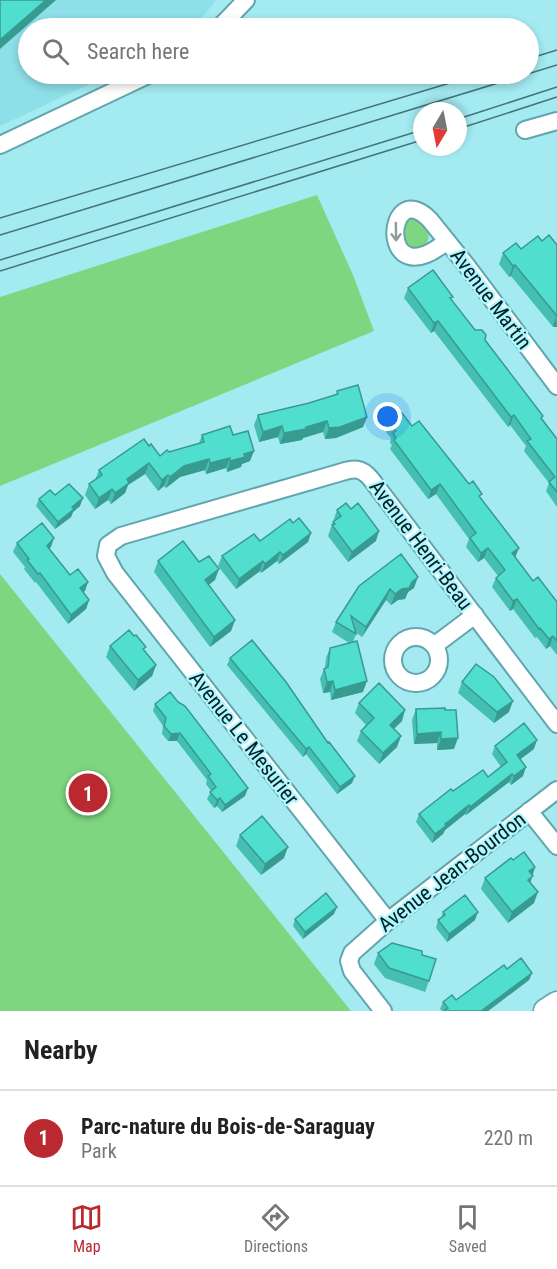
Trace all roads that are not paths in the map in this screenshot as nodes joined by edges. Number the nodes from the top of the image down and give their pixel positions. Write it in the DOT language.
graph roads {
  1 [pos="246,0"];
  2 [pos="229,18"];
  3 [pos="129,84"];
  4 [pos="557,121"];
  5 [pos="525,130"];
  6 [pos="0,145"];
  7 [pos="447,241"];
  8 [pos="557,386"];
  9 [pos="105,551"];
  10 [pos="475,615"];
  11 [pos="435,645"];
  12 [pos="557,724"];
  13 [pos="557,790"];
  14 [pos="529,811"];
  15 [pos="557,846"];
  16 [pos="388,921"];
  17 [pos="557,1004"];
  18 [pos="383,1011"];
  19 [pos="546,1011"];
  1 -- 2 [label="street"];
  3 -- 6 [label="street"];
  4 -- 5 [label="street"];
  7 -- 8 [label="street, Avenue Martin"];
  9 -- 10 [label="street, Avenue Henri-Beau"];
  9 -- 16 [label="street, Avenue Le Mesurier"];
  10 -- 11 [label="street"];
  10 -- 12 [label="street, Avenue Henri-Beau"];
  13 -- 14 [label="street, Avenue Jean-Bourdon"];
  14 -- 15 [label="street"];
  14 -- 16 [label="street, Avenue Jean-Bourdon"];
  16 -- 18 [label="street, Avenue Jean-Bourdon"];
  17 -- 19 [label="street"];
}
